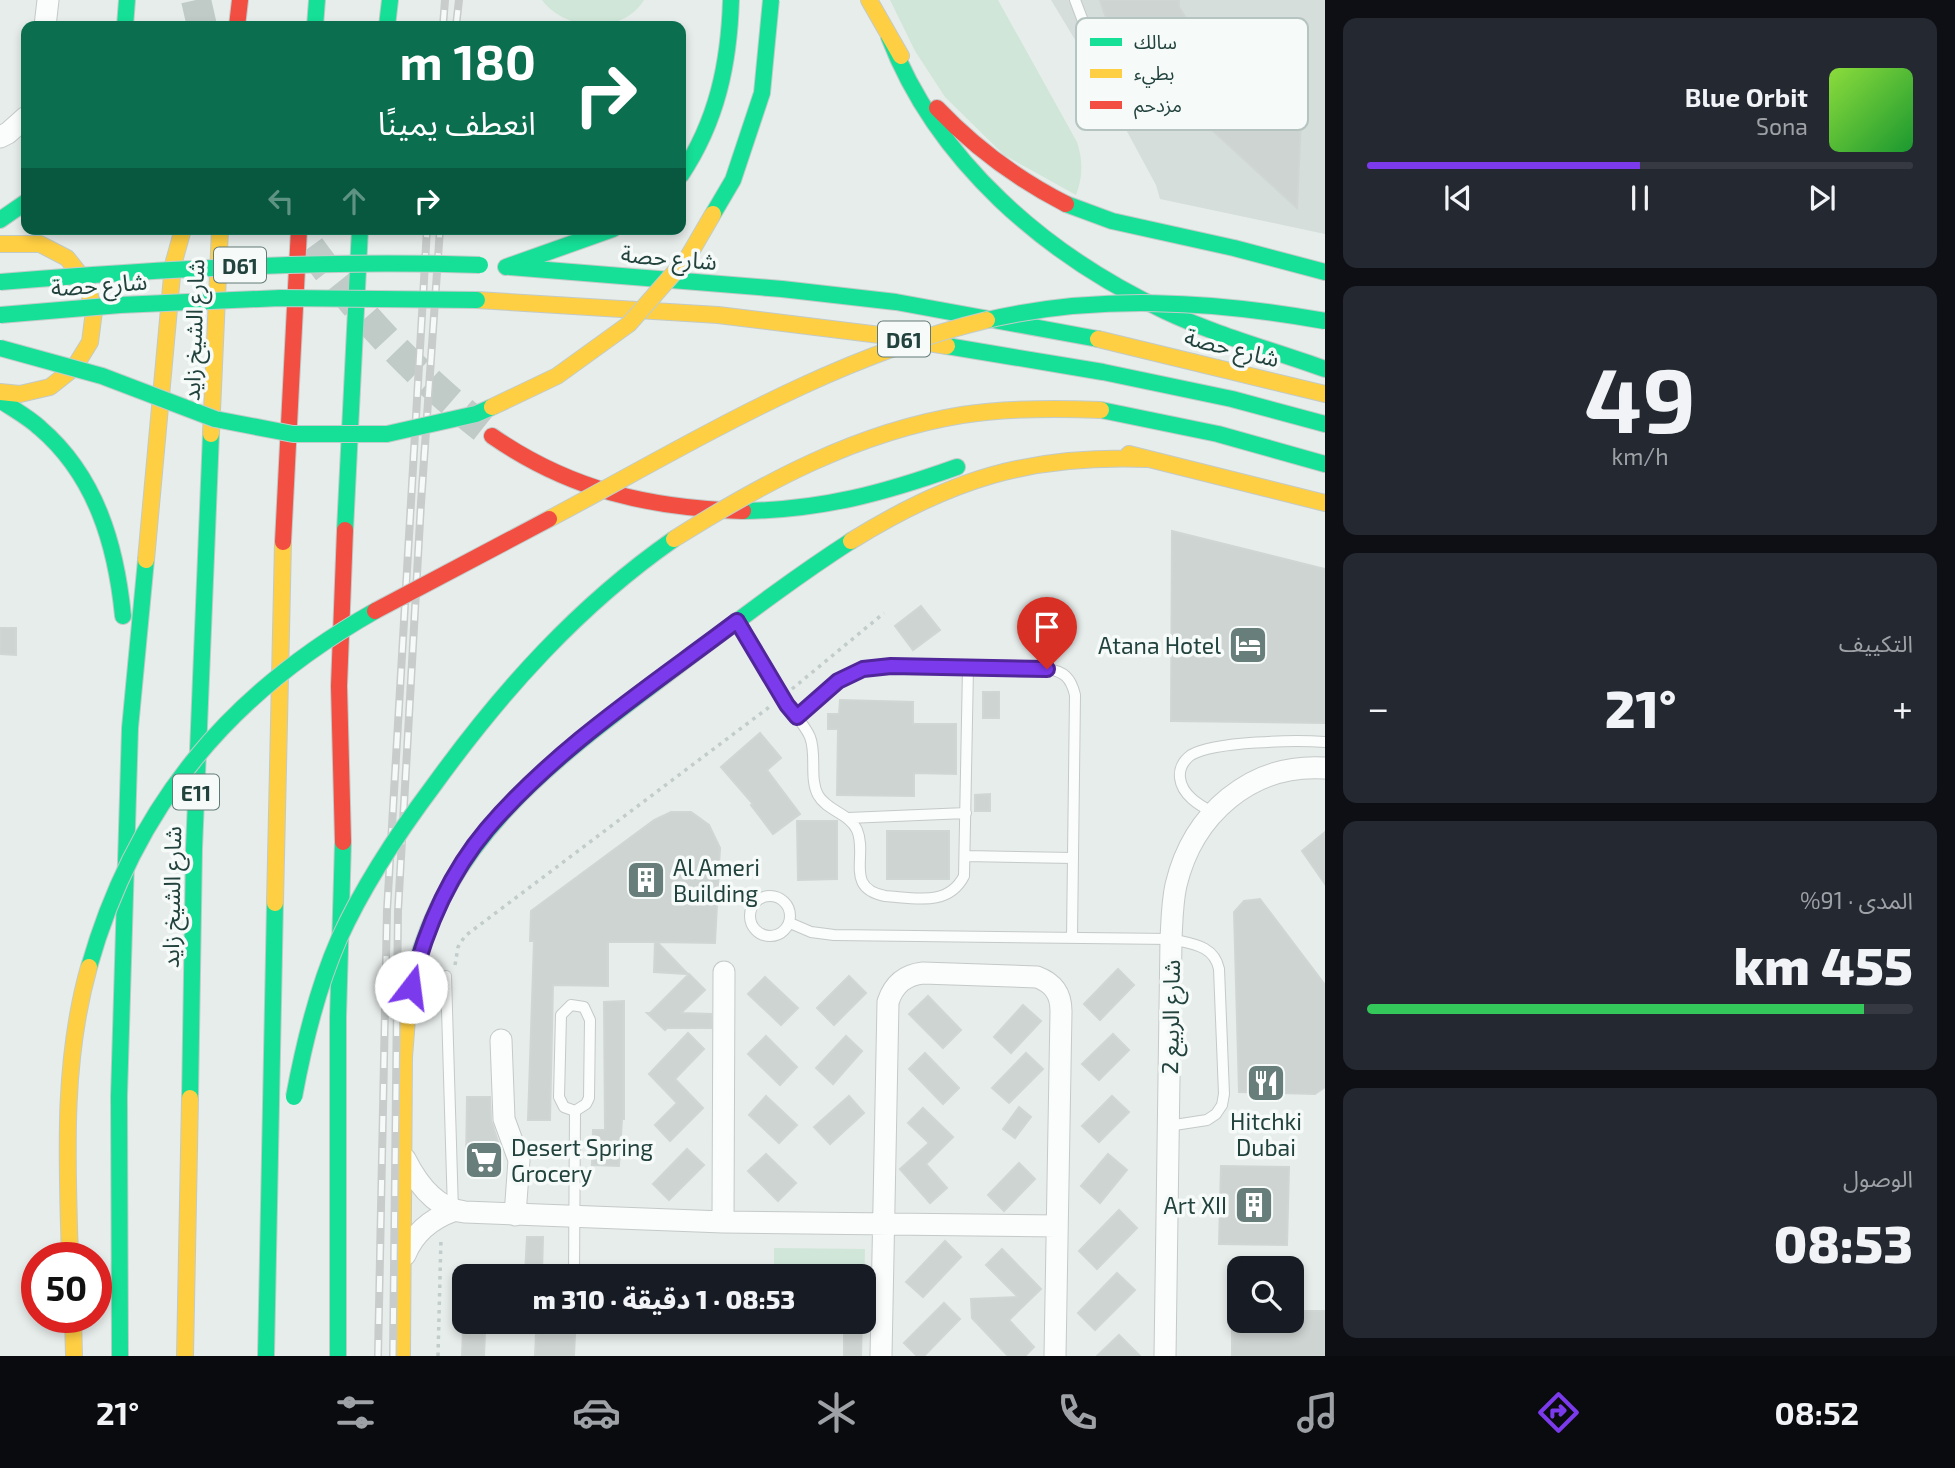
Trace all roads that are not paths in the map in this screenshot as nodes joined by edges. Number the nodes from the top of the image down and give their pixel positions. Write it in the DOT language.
graph roads {
  1 [pos="48,0"];
  2 [pos="127,0"];
  3 [pos="240,0"];
  4 [pos="317,0"];
  5 [pos="376,0"];
  6 [pos="390,0"];
  7 [pos="731,0"];
  8 [pos="771,0"];
  9 [pos="869,0"];
  10 [pos="1075,0"];
  11 [pos="1082,18"];
  12 [pos="46,21"];
  13 [pos="125,21"];
  14 [pos="238,21"];
  15 [pos="315,21"];
  16 [pos="374,21"];
  17 [pos="388,21"];
  18 [pos="889,37"];
  19 [pos="21,122"];
  20 [pos="0,137"];
  21 [pos="686,167"];
  22 [pos="21,205"];
  23 [pos="0,220"];
  24 [pos="181,235"];
  25 [pos="220,235"];
  26 [pos="299,235"];
  27 [pos="360,235"];
  28 [pos="596,235"];
  29 [pos="0,244"];
  30 [pos="506,267"];
  31 [pos="1325,272"];
  32 [pos="0,282"];
  33 [pos="0,315"];
  34 [pos="1325,321"];
  35 [pos="0,348"];
  36 [pos="1325,369"];
  37 [pos="0,392"];
  38 [pos="1325,394"];
  39 [pos="0,400"];
  40 [pos="1325,424"];
  41 [pos="492,436"];
  42 [pos="1052,446"];
  43 [pos="1146,459"];
  44 [pos="976,461"];
  45 [pos="1325,464"];
  46 [pos="1325,503"];
  47 [pos="737,621"];
  48 [pos="968,668"];
  49 [pos="797,717"];
  50 [pos="130,728"];
  51 [pos="1325,742"];
  52 [pos="1325,768"];
  53 [pos="1212,812"];
  54 [pos="966,813"];
  55 [pos="848,818"];
  56 [pos="966,856"];
  57 [pos="1073,858"];
  58 [pos="790,923"];
  59 [pos="1072,938"];
  60 [pos="1171,939"];
  61 [pos="724,972"];
  62 [pos="446,976"];
  63 [pos="501,1040"];
  64 [pos="294,1103"];
  65 [pos="575,1111"];
  66 [pos="1168,1126"];
  67 [pos="405,1158"];
  68 [pos="337,1192"];
  69 [pos="459,1212"];
  70 [pos="515,1215"];
  71 [pos="574,1218"];
  72 [pos="723,1223"];
  73 [pos="884,1224"];
  74 [pos="1057,1226"];
  75 [pos="70,1242"];
  76 [pos="403,1260"];
  77 [pos="574,1264"];
  78 [pos="73,1333"];
  79 [pos="74,1356"];
  80 [pos="120,1356"];
  81 [pos="185,1356"];
  82 [pos="267,1356"];
  83 [pos="322,1356"];
  84 [pos="338,1356"];
  85 [pos="402,1356"];
  86 [pos="881,1356"];
  87 [pos="1055,1356"];
  88 [pos="1165,1356"];
  1 -- 12 [label="street"];
  2 -- 13 [label="main road"];
  3 -- 14 [label="main road"];
  4 -- 15 [label="main road"];
  5 -- 16 [label="main road"];
  6 -- 17 [label="main road"];
  7 -- 21 [label="main road"];
  8 -- 35 [label="main road, bridge"];
  9 -- 18 [label="main road"];
  10 -- 11 [label="lane"];
  18 -- 31 [label="main road"];
  18 -- 36 [label="main road"];
  19 -- 20 [label="street"];
  22 -- 23 [label="main road"];
  24 -- 50 [label="main road"];
  25 -- 81 [label="main road, شارع الشيخ زايد / E11"];
  26 -- 82 [label="main road"];
  27 -- 68 [label="main road"];
  28 -- 30 [label="main road"];
  29 -- 37 [label="main road"];
  30 -- 32 [label="main road, شارع حصة / D61, bridge"];
  30 -- 38 [label="main road, شارع حصة / D61"];
  33 -- 40 [label="main road, شارع حصة / D61, bridge"];
  34 -- 75 [label="main road, bridge"];
  39 -- 50 [label="main road"];
  41 -- 44 [label="main road"];
  42 -- 43 [label="main road"];
  43 -- 46 [label="main road"];
  43 -- 47 [label="main road"];
  45 -- 64 [label="main road, bridge"];
  47 -- 49 [label="lane"];
  47 -- 67 [label="main road"];
  48 -- 49 [label="lane"];
  48 -- 54 [label="lane"];
  48 -- 57 [label="lane"];
  49 -- 55 [label="lane"];
  50 -- 80 [label="main road"];
  51 -- 53 [label="lane"];
  52 -- 53 [label="street, شارع الربيع 2"];
  53 -- 60 [label="street, شارع الربيع 2"];
  54 -- 55 [label="lane"];
  54 -- 56 [label="lane"];
  55 -- 56 [label="lane"];
  56 -- 57 [label="lane"];
  57 -- 59 [label="lane"];
  58 -- 59 [label="lane"];
  59 -- 60 [label="lane"];
  60 -- 66 [label="street, شارع الربيع 2"];
  60 -- 66 [label="lane"];
  61 -- 72 [label="street"];
  62 -- 69 [label="lane"];
  63 -- 70 [label="street"];
  65 -- 65 [label="lane"];
  65 -- 71 [label="lane"];
  66 -- 88 [label="street, شارع الربيع 2"];
  67 -- 69 [label="street"];
  67 -- 76 [label="main road"];
  68 -- 83 [label="main road"];
  68 -- 84 [label="main road"];
  69 -- 70 [label="street"];
  69 -- 76 [label="street"];
  70 -- 71 [label="street"];
  71 -- 72 [label="street"];
  71 -- 77 [label="lane"];
  72 -- 73 [label="street"];
  73 -- 74 [label="street"];
  73 -- 74 [label="street"];
  73 -- 86 [label="street"];
  74 -- 87 [label="street"];
  76 -- 85 [label="main road"];
  78 -- 79 [label="main road"];
}
